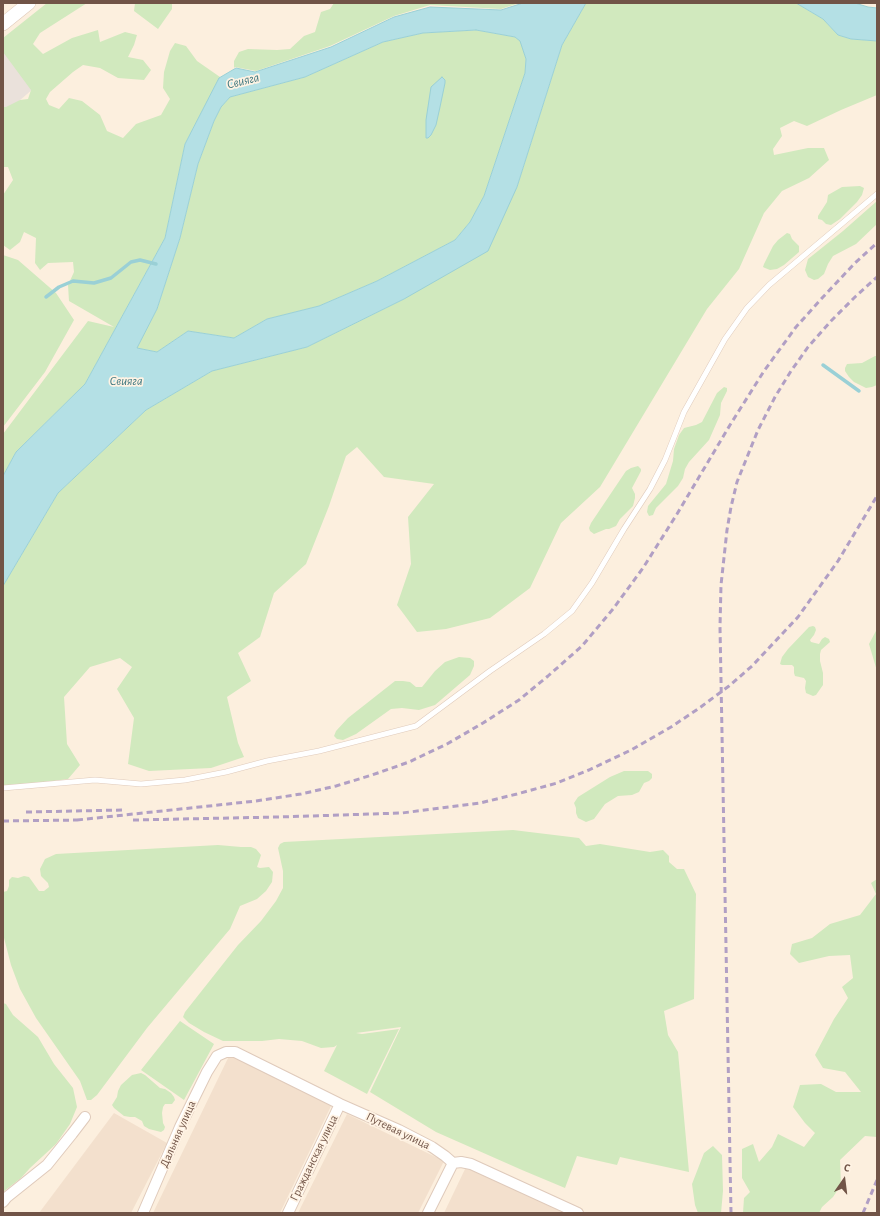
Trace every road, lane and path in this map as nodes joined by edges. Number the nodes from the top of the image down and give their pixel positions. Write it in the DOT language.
graph roads {
  1 [pos="29,3"];
  2 [pos="3,24"];
  3 [pos="877,194"];
  4 [pos="3,788"];
  5 [pos="217,1056"];
  6 [pos="340,1104"];
  7 [pos="85,1117"];
  8 [pos="452,1163"];
  9 [pos="3,1202"];
  10 [pos="143,1213"];
  11 [pos="288,1213"];
  12 [pos="428,1213"];
  13 [pos="576,1213"];
  1 -- 2 [label="street"];
  3 -- 4 [label="lane"];
  5 -- 6 [label="street, Путевая улица"];
  5 -- 10 [label="street, Дальняя улица"];
  6 -- 8 [label="street, Путевая улица"];
  6 -- 11 [label="street, Гражданская улица"];
  7 -- 9 [label="street"];
  8 -- 12 [label="street"];
  8 -- 13 [label="street"];
}
